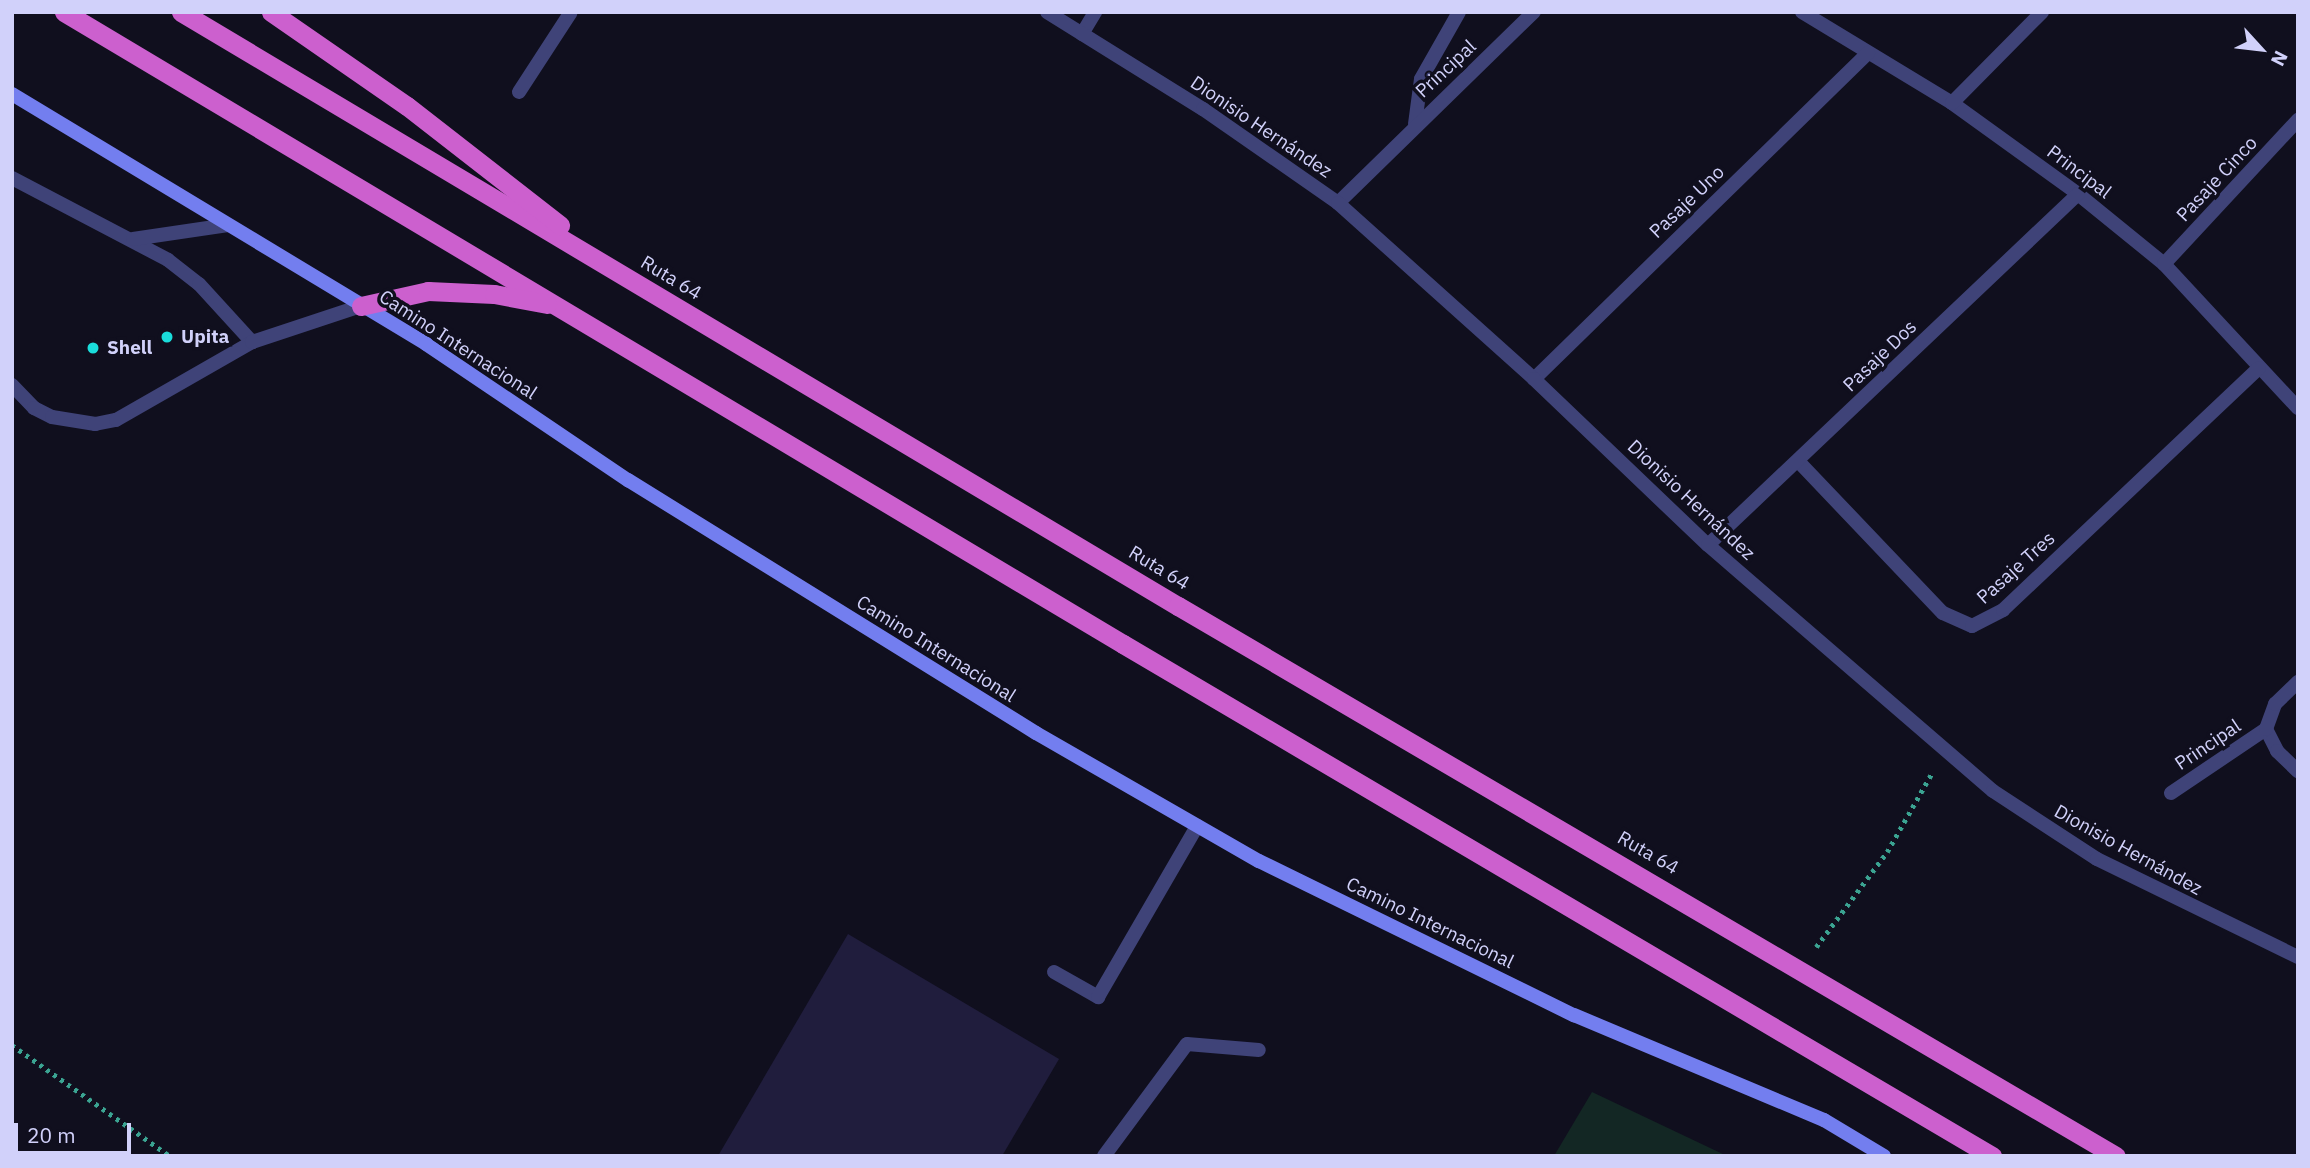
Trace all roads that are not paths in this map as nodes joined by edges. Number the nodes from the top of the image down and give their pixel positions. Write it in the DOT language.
graph roads {
  1 [pos="64,12"];
  2 [pos="181,12"];
  3 [pos="271,12"];
  4 [pos="571,12"];
  5 [pos="1047,12"];
  6 [pos="1095,12"];
  7 [pos="1459,12"];
  8 [pos="1534,12"];
  9 [pos="1802,12"];
  10 [pos="2042,12"];
  11 [pos="1082,34"];
  12 [pos="1868,52"];
  13 [pos="519,92"];
  14 [pos="12,94"];
  15 [pos="1952,103"];
  16 [pos="2298,120"];
  17 [pos="1415,124"];
  18 [pos="12,178"];
  19 [pos="2078,194"];
  20 [pos="1338,202"];
  21 [pos="228,225"];
  22 [pos="133,239"];
  23 [pos="2164,264"];
  24 [pos="624,276"];
  25 [pos="361,306"];
  26 [pos="560,307"];
  27 [pos="252,342"];
  28 [pos="2259,368"];
  29 [pos="1534,379"];
  30 [pos="12,385"];
  31 [pos="2298,408"];
  32 [pos="1798,461"];
  33 [pos="1708,545"];
  34 [pos="2298,681"];
  35 [pos="2266,729"];
  36 [pos="2298,771"];
  37 [pos="2171,793"];
  38 [pos="1197,826"];
  39 [pos="2298,957"];
  40 [pos="1054,972"];
  41 [pos="1259,1050"];
  42 [pos="1104,1156"];
  43 [pos="1884,1156"];
  44 [pos="1992,1156"];
  45 [pos="2116,1156"];
  1 -- 26 [label="highway"];
  2 -- 24 [label="highway, Ruta 64"];
  3 -- 24 [label="highway"];
  4 -- 13 [label="street"];
  5 -- 11 [label="street, Dionisio Hernández"];
  6 -- 11 [label="street"];
  7 -- 17 [label="street"];
  8 -- 17 [label="street, Principal"];
  9 -- 12 [label="street, Principal"];
  10 -- 15 [label="street"];
  11 -- 20 [label="street, Dionisio Hernández"];
  12 -- 15 [label="street, Principal"];
  12 -- 29 [label="street, Pasaje Uno"];
  14 -- 21 [label="main road, Camino Internacional"];
  15 -- 19 [label="street, Principal"];
  16 -- 23 [label="street, Pasaje Cinco"];
  17 -- 20 [label="street, Principal"];
  18 -- 22 [label="street"];
  19 -- 23 [label="street, Principal"];
  19 -- 32 [label="street, Pasaje Dos"];
  20 -- 29 [label="street, Dionisio Hernández"];
  21 -- 22 [label="street"];
  21 -- 25 [label="main road, Camino Internacional"];
  22 -- 27 [label="street"];
  23 -- 28 [label="street, Principal"];
  24 -- 45 [label="highway, Ruta 64"];
  25 -- 26 [label="highway"];
  25 -- 27 [label="street"];
  25 -- 38 [label="main road, Camino Internacional"];
  26 -- 44 [label="highway"];
  27 -- 30 [label="street"];
  28 -- 31 [label="street, Principal"];
  28 -- 32 [label="street, Pasaje Tres"];
  29 -- 33 [label="street, Dionisio Hernández"];
  32 -- 33 [label="street, Pasaje Dos"];
  33 -- 39 [label="street, Dionisio Hernández"];
  34 -- 35 [label="street, Principal"];
  35 -- 36 [label="street, Principal"];
  35 -- 37 [label="street, Principal"];
  38 -- 40 [label="street"];
  38 -- 43 [label="main road, Camino Internacional"];
  41 -- 42 [label="street"];
}
